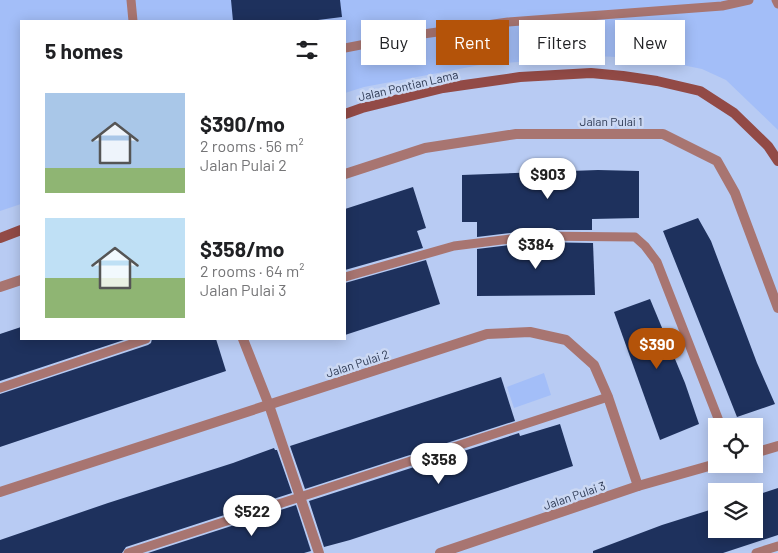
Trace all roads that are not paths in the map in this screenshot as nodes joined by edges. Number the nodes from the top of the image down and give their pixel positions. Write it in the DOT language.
graph roads {
  1 [pos="131,0"];
  2 [pos="749,0"];
  3 [pos="776,0"];
  4 [pos="778,4"];
  5 [pos="133,20"];
  6 [pos="346,48"];
  7 [pos="346,114"];
  8 [pos="778,161"];
  9 [pos="346,174"];
  10 [pos="20,230"];
  11 [pos="0,238"];
  12 [pos="346,277"];
  13 [pos="20,280"];
  14 [pos="0,287"];
  15 [pos="778,308"];
  16 [pos="143,340"];
  17 [pos="243,340"];
  18 [pos="0,388"];
  19 [pos="608,398"];
  20 [pos="269,405"];
  21 [pos="718,418"];
  22 [pos="778,446"];
  23 [pos="763,450"];
  24 [pos="708,466"];
  25 [pos="638,486"];
  26 [pos="0,492"];
  27 [pos="300,497"];
  28 [pos="778,546"];
  29 [pos="128,553"];
  30 [pos="320,553"];
  31 [pos="440,553"];
  32 [pos="756,553"];
  1 -- 5 [label="lane"];
  2 -- 6 [label="lane"];
  3 -- 4 [label="lane"];
  7 -- 8 [label="street, Jalan Pontian Lama"];
  9 -- 15 [label="street, Jalan Pulai 1"];
  10 -- 11 [label="street"];
  12 -- 21 [label="lane"];
  13 -- 14 [label="street"];
  16 -- 18 [label="lane"];
  17 -- 20 [label="street"];
  19 -- 20 [label="street, Jalan Pulai 2"];
  19 -- 25 [label="street, Jalan Pulai 2"];
  19 -- 27 [label="lane"];
  20 -- 26 [label="street, Jalan Pulai 2"];
  20 -- 27 [label="street"];
  22 -- 23 [label="street"];
  24 -- 25 [label="street, Jalan Pulai 3"];
  25 -- 31 [label="street, Jalan Pulai 3"];
  27 -- 29 [label="lane"];
  27 -- 30 [label="street"];
  28 -- 32 [label="lane"];
}
